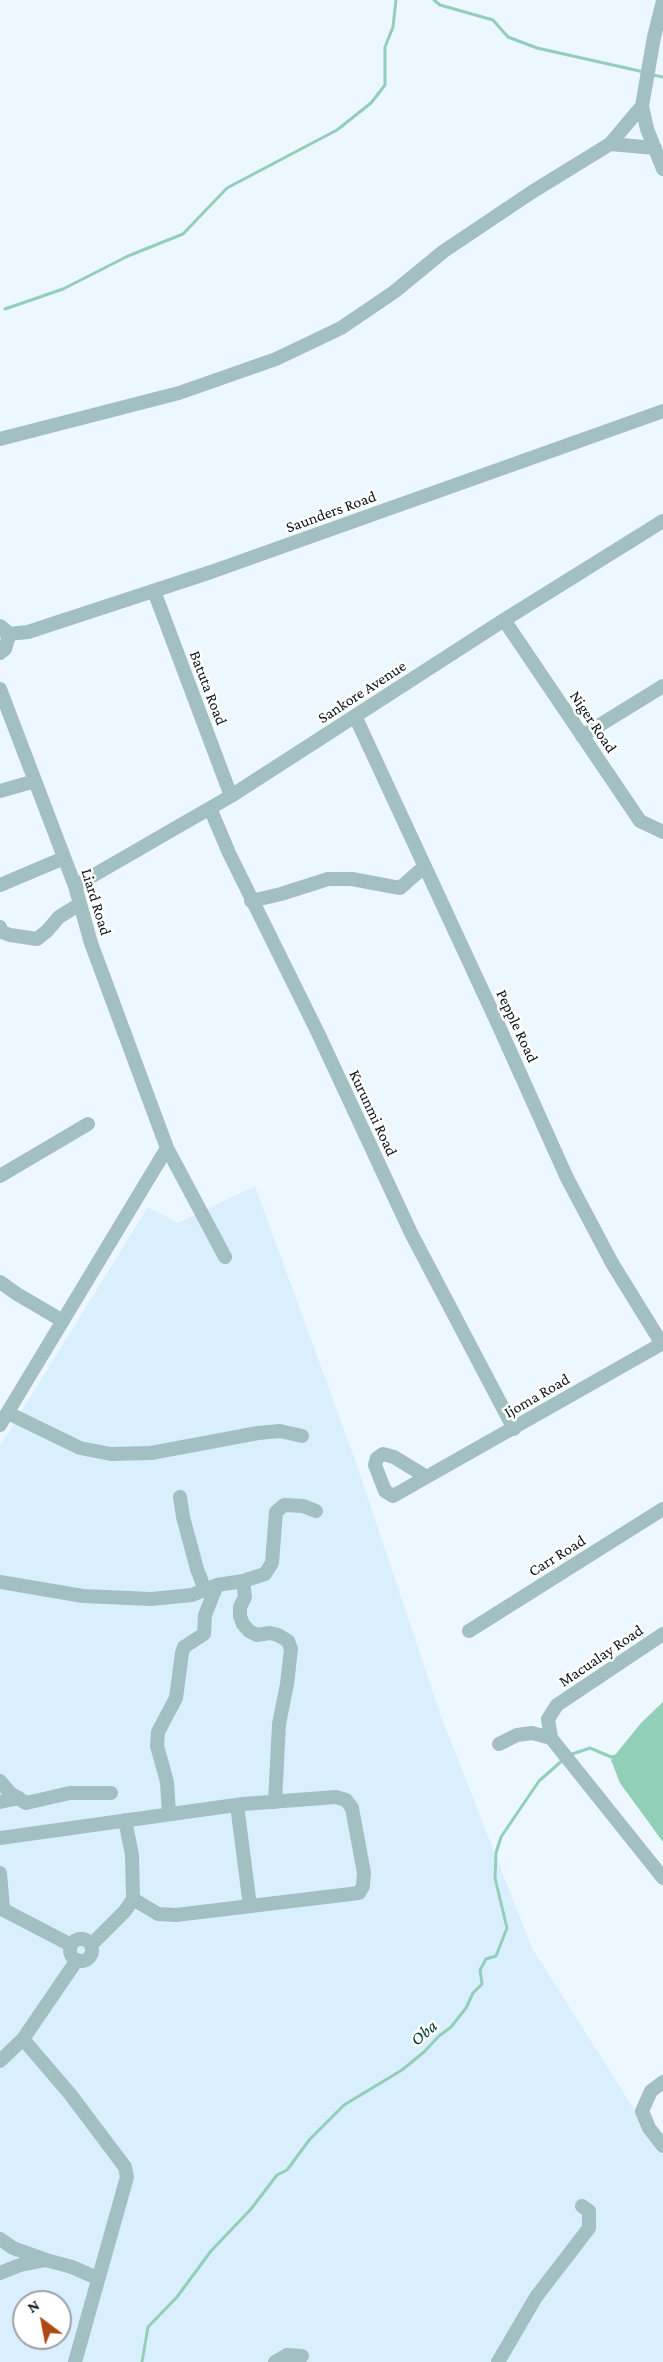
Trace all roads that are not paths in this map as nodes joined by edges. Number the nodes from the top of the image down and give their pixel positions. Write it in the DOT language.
graph roads {
  1 [pos="663,1"];
  2 [pos="642,106"];
  3 [pos="647,129"];
  4 [pos="622,130"];
  5 [pos="610,144"];
  6 [pos="655,148"];
  7 [pos="663,169"];
  8 [pos="663,411"];
  9 [pos="0,439"];
  10 [pos="663,522"];
  11 [pos="154,591"];
  12 [pos="504,620"];
  13 [pos="4,630"];
  14 [pos="0,653"];
  15 [pos="663,686"];
  16 [pos="0,689"];
  17 [pos="355,716"];
  18 [pos="582,736"];
  19 [pos="35,781"];
  20 [pos="0,791"];
  21 [pos="231,796"];
  22 [pos="210,808"];
  23 [pos="663,832"];
  24 [pos="64,858"];
  25 [pos="424,867"];
  26 [pos="0,885"];
  27 [pos="75,886"];
  28 [pos="251,901"];
  29 [pos="80,904"];
  30 [pos="0,927"];
  31 [pos="88,1124"];
  32 [pos="168,1148"];
  33 [pos="0,1176"];
  34 [pos="225,1257"];
  35 [pos="0,1282"];
  36 [pos="63,1321"];
  37 [pos="662,1343"];
  38 [pos="4,1419"];
  39 [pos="514,1429"];
  40 [pos="302,1436"];
  41 [pos="425,1476"];
  42 [pos="180,1497"];
  43 [pos="663,1509"];
  44 [pos="316,1511"];
  45 [pos="243,1581"];
  46 [pos="0,1582"];
  47 [pos="211,1588"];
  48 [pos="469,1631"];
  49 [pos="663,1634"];
  50 [pos="551,1738"];
  51 [pos="500,1744"];
  52 [pos="0,1781"];
  53 [pos="111,1793"];
  54 [pos="19,1798"];
  55 [pos="0,1802"];
  56 [pos="274,1802"];
  57 [pos="237,1805"];
  58 [pos="169,1814"];
  59 [pos="125,1820"];
  60 [pos="0,1838"];
  61 [pos="0,1873"];
  62 [pos="663,1878"];
  63 [pos="133,1899"];
  64 [pos="250,1905"];
  65 [pos="1,1909"];
  66 [pos="71,1945"];
  67 [pos="91,1945"];
  68 [pos="77,1960"];
  69 [pos="23,2039"];
  70 [pos="0,2061"];
  71 [pos="663,2082"];
  72 [pos="663,2146"];
  73 [pos="582,2206"];
  74 [pos="1,2240"];
  75 [pos="46,2260"];
  76 [pos="0,2273"];
  77 [pos="97,2278"];
  78 [pos="302,2356"];
  79 [pos="75,2362"];
  80 [pos="275,2362"];
  81 [pos="498,2362"];
  1 -- 2 [label="street"];
  2 -- 3 [label="street"];
  2 -- 4 [label="street"];
  3 -- 4 [label="street"];
  3 -- 6 [label="street"];
  4 -- 5 [label="street"];
  5 -- 6 [label="street"];
  5 -- 9 [label="street"];
  6 -- 7 [label="street"];
  8 -- 11 [label="street, Saunders Road"];
  10 -- 12 [label="street, Sankore Avenue"];
  11 -- 13 [label="street, Saunders Road"];
  11 -- 21 [label="street, Batuta Road"];
  12 -- 17 [label="street, Sankore Avenue"];
  12 -- 18 [label="street, Niger Road"];
  13 -- 14 [label="street"];
  15 -- 18 [label="street"];
  16 -- 19 [label="street, Liard Road"];
  17 -- 21 [label="street, Sankore Avenue"];
  17 -- 25 [label="street, Pepple Road"];
  18 -- 23 [label="street, Niger Road"];
  19 -- 20 [label="street"];
  19 -- 24 [label="street, Liard Road"];
  21 -- 22 [label="street, Sankore Avenue"];
  22 -- 27 [label="street, Sankore Avenue"];
  22 -- 28 [label="street, Kurunmi Road"];
  24 -- 26 [label="street"];
  24 -- 27 [label="street, Liard Road"];
  25 -- 28 [label="street"];
  25 -- 37 [label="street, Pepple Road"];
  27 -- 29 [label="street, Liard Road"];
  28 -- 39 [label="street, Kurunmi Road"];
  29 -- 30 [label="street"];
  29 -- 32 [label="street, Liard Road"];
  31 -- 33 [label="street"];
  32 -- 34 [label="street, Liard Road"];
  32 -- 36 [label="street"];
  35 -- 36 [label="street"];
  36 -- 38 [label="street"];
  37 -- 39 [label="street, Ijoma Road"];
  38 -- 40 [label="street"];
  39 -- 41 [label="street, Ijoma Road"];
  42 -- 47 [label="street"];
  43 -- 48 [label="street, Carr Road"];
  44 -- 45 [label="street"];
  45 -- 47 [label="street"];
  45 -- 56 [label="street"];
  46 -- 47 [label="street"];
  47 -- 58 [label="street"];
  49 -- 50 [label="street, Macualay Road"];
  50 -- 51 [label="street"];
  50 -- 62 [label="street"];
  52 -- 54 [label="street"];
  53 -- 54 [label="street"];
  54 -- 55 [label="street"];
  56 -- 57 [label="street"];
  56 -- 64 [label="street"];
  57 -- 58 [label="street"];
  57 -- 64 [label="street"];
  58 -- 59 [label="street"];
  59 -- 60 [label="street"];
  59 -- 63 [label="street"];
  61 -- 65 [label="street"];
  63 -- 64 [label="street"];
  63 -- 67 [label="street"];
  65 -- 66 [label="street"];
  66 -- 67 [label="street"];
  66 -- 68 [label="street"];
  67 -- 68 [label="street"];
  68 -- 69 [label="street"];
  69 -- 70 [label="street"];
  69 -- 77 [label="street"];
  71 -- 72 [label="street"];
  73 -- 81 [label="street"];
  74 -- 75 [label="street"];
  75 -- 76 [label="street"];
  75 -- 77 [label="street"];
  77 -- 79 [label="street"];
  78 -- 80 [label="street"];
}
